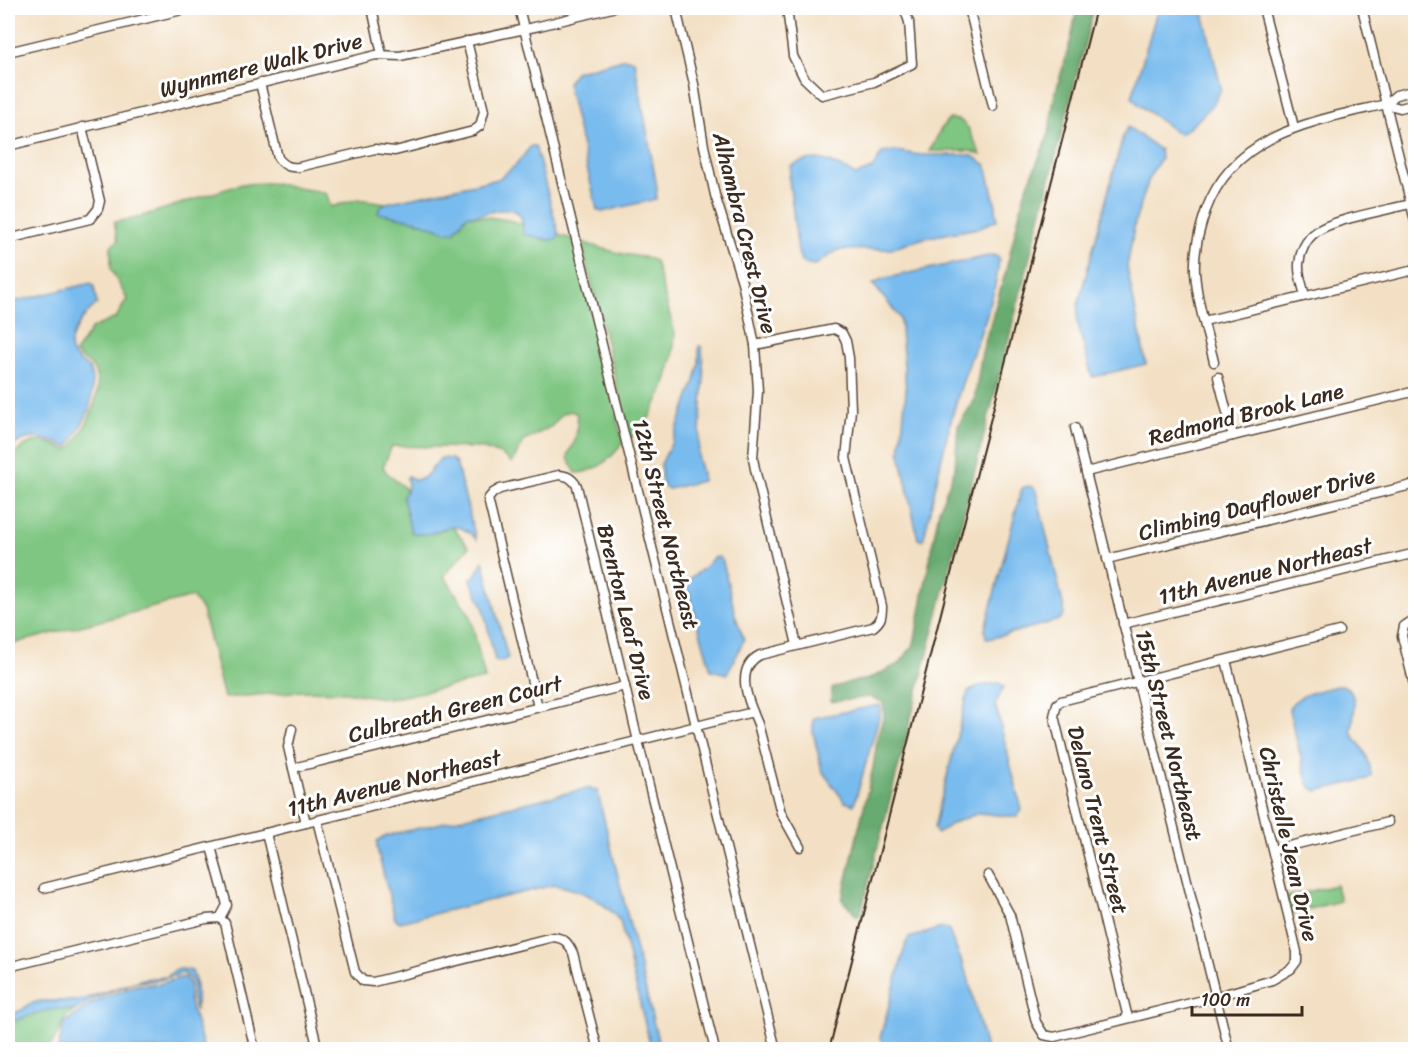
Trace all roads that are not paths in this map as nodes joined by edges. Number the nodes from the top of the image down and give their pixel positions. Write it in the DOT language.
graph roads {
  1 [pos="190,8"];
  2 [pos="372,8"];
  3 [pos="519,8"];
  4 [pos="612,8"];
  5 [pos="673,8"];
  6 [pos="787,8"];
  7 [pos="904,8"];
  8 [pos="969,8"];
  9 [pos="1263,8"];
  10 [pos="1362,8"];
  11 [pos="524,28"];
  12 [pos="467,41"];
  13 [pos="8,52"];
  14 [pos="382,55"];
  15 [pos="260,84"];
  16 [pos="1416,90"];
  17 [pos="1386,104"];
  18 [pos="1416,104"];
  19 [pos="993,106"];
  20 [pos="82,127"];
  21 [pos="1294,127"];
  22 [pos="8,146"];
  23 [pos="1410,204"];
  24 [pos="1416,225"];
  25 [pos="8,239"];
  26 [pos="1416,268"];
  27 [pos="1305,296"];
  28 [pos="1204,321"];
  29 [pos="755,345"];
  30 [pos="1214,362"];
  31 [pos="1218,377"];
  32 [pos="1416,391"];
  33 [pos="1075,428"];
  34 [pos="1233,436"];
  35 [pos="1086,472"];
  36 [pos="1416,484"];
  37 [pos="1416,552"];
  38 [pos="1107,560"];
  39 [pos="1416,618"];
  40 [pos="1123,624"];
  41 [pos="1339,632"];
  42 [pos="797,645"];
  43 [pos="1226,660"];
  44 [pos="1137,682"];
  45 [pos="625,686"];
  46 [pos="1416,693"];
  47 [pos="538,707"];
  48 [pos="753,712"];
  49 [pos="697,726"];
  50 [pos="292,729"];
  51 [pos="638,741"];
  52 [pos="293,768"];
  53 [pos="317,820"];
  54 [pos="1388,822"];
  55 [pos="306,823"];
  56 [pos="266,833"];
  57 [pos="211,847"];
  58 [pos="800,847"];
  59 [pos="1273,850"];
  60 [pos="988,875"];
  61 [pos="44,888"];
  62 [pos="220,918"];
  63 [pos="8,967"];
  64 [pos="1215,997"];
  65 [pos="1128,1018"];
  66 [pos="255,1050"];
  67 [pos="318,1050"];
  68 [pos="598,1050"];
  69 [pos="715,1050"];
  70 [pos="776,1050"];
  71 [pos="1229,1050"];
  1 -- 13 [label="street"];
  2 -- 14 [label="street"];
  3 -- 11 [label="street, 12th Street Northeast"];
  4 -- 11 [label="street"];
  5 -- 29 [label="street, Alhambra Crest Drive"];
  6 -- 7 [label="street"];
  8 -- 19 [label="street"];
  9 -- 21 [label="street"];
  10 -- 17 [label="street"];
  11 -- 12 [label="street, Wynnmere Walk Drive"];
  11 -- 49 [label="street, 12th Street Northeast"];
  12 -- 14 [label="street, Wynnmere Walk Drive"];
  12 -- 15 [label="street"];
  14 -- 15 [label="street, Wynnmere Walk Drive"];
  15 -- 20 [label="street, Wynnmere Walk Drive"];
  16 -- 17 [label="street"];
  17 -- 18 [label="street"];
  17 -- 21 [label="street"];
  17 -- 23 [label="street"];
  20 -- 22 [label="street, Wynnmere Walk Drive"];
  20 -- 25 [label="street"];
  21 -- 28 [label="street"];
  23 -- 24 [label="street"];
  23 -- 27 [label="street"];
  26 -- 27 [label="street"];
  27 -- 28 [label="street"];
  28 -- 30 [label="street"];
  29 -- 42 [label="street, Alhambra Crest Drive"];
  29 -- 42 [label="street"];
  31 -- 34 [label="street"];
  32 -- 34 [label="street, Redmond Brook Lane"];
  33 -- 35 [label="street, 15th Street Northeast"];
  34 -- 35 [label="street, Redmond Brook Lane"];
  35 -- 38 [label="street, 15th Street Northeast"];
  36 -- 38 [label="street, Climbing Dayflower Drive"];
  37 -- 40 [label="street, 11th Avenue Northeast"];
  38 -- 40 [label="street, 15th Street Northeast"];
  39 -- 46 [label="street"];
  40 -- 44 [label="street, 15th Street Northeast"];
  41 -- 43 [label="street, Delano Trent Street"];
  42 -- 48 [label="street"];
  43 -- 44 [label="street, Delano Trent Street"];
  43 -- 59 [label="street, Christelle Jean Drive"];
  44 -- 64 [label="street, 15th Street Northeast"];
  44 -- 65 [label="street, Delano Trent Street"];
  45 -- 47 [label="street, Culbreath Green Court"];
  45 -- 47 [label="street, Brenton Leaf Drive"];
  45 -- 51 [label="street, Brenton Leaf Drive"];
  47 -- 52 [label="street, Culbreath Green Court"];
  48 -- 49 [label="street, 11th Avenue Northeast"];
  48 -- 58 [label="street"];
  49 -- 51 [label="street, 11th Avenue Northeast"];
  49 -- 70 [label="street, 12th Street Northeast"];
  50 -- 52 [label="street"];
  51 -- 53 [label="street, 11th Avenue Northeast"];
  51 -- 69 [label="street, Brenton Leaf Drive"];
  52 -- 55 [label="street"];
  53 -- 55 [label="street, 11th Avenue Northeast"];
  53 -- 68 [label="street"];
  54 -- 59 [label="street"];
  55 -- 56 [label="street, 11th Avenue Northeast"];
  56 -- 57 [label="street, 11th Avenue Northeast"];
  56 -- 67 [label="street"];
  57 -- 61 [label="street, 11th Avenue Northeast"];
  57 -- 62 [label="street"];
  59 -- 64 [label="street, Christelle Jean Drive"];
  60 -- 65 [label="street, Christelle Jean Drive"];
  62 -- 63 [label="street"];
  62 -- 66 [label="street"];
  64 -- 65 [label="street, Christelle Jean Drive"];
  64 -- 71 [label="street, 15th Street Northeast"];
}
